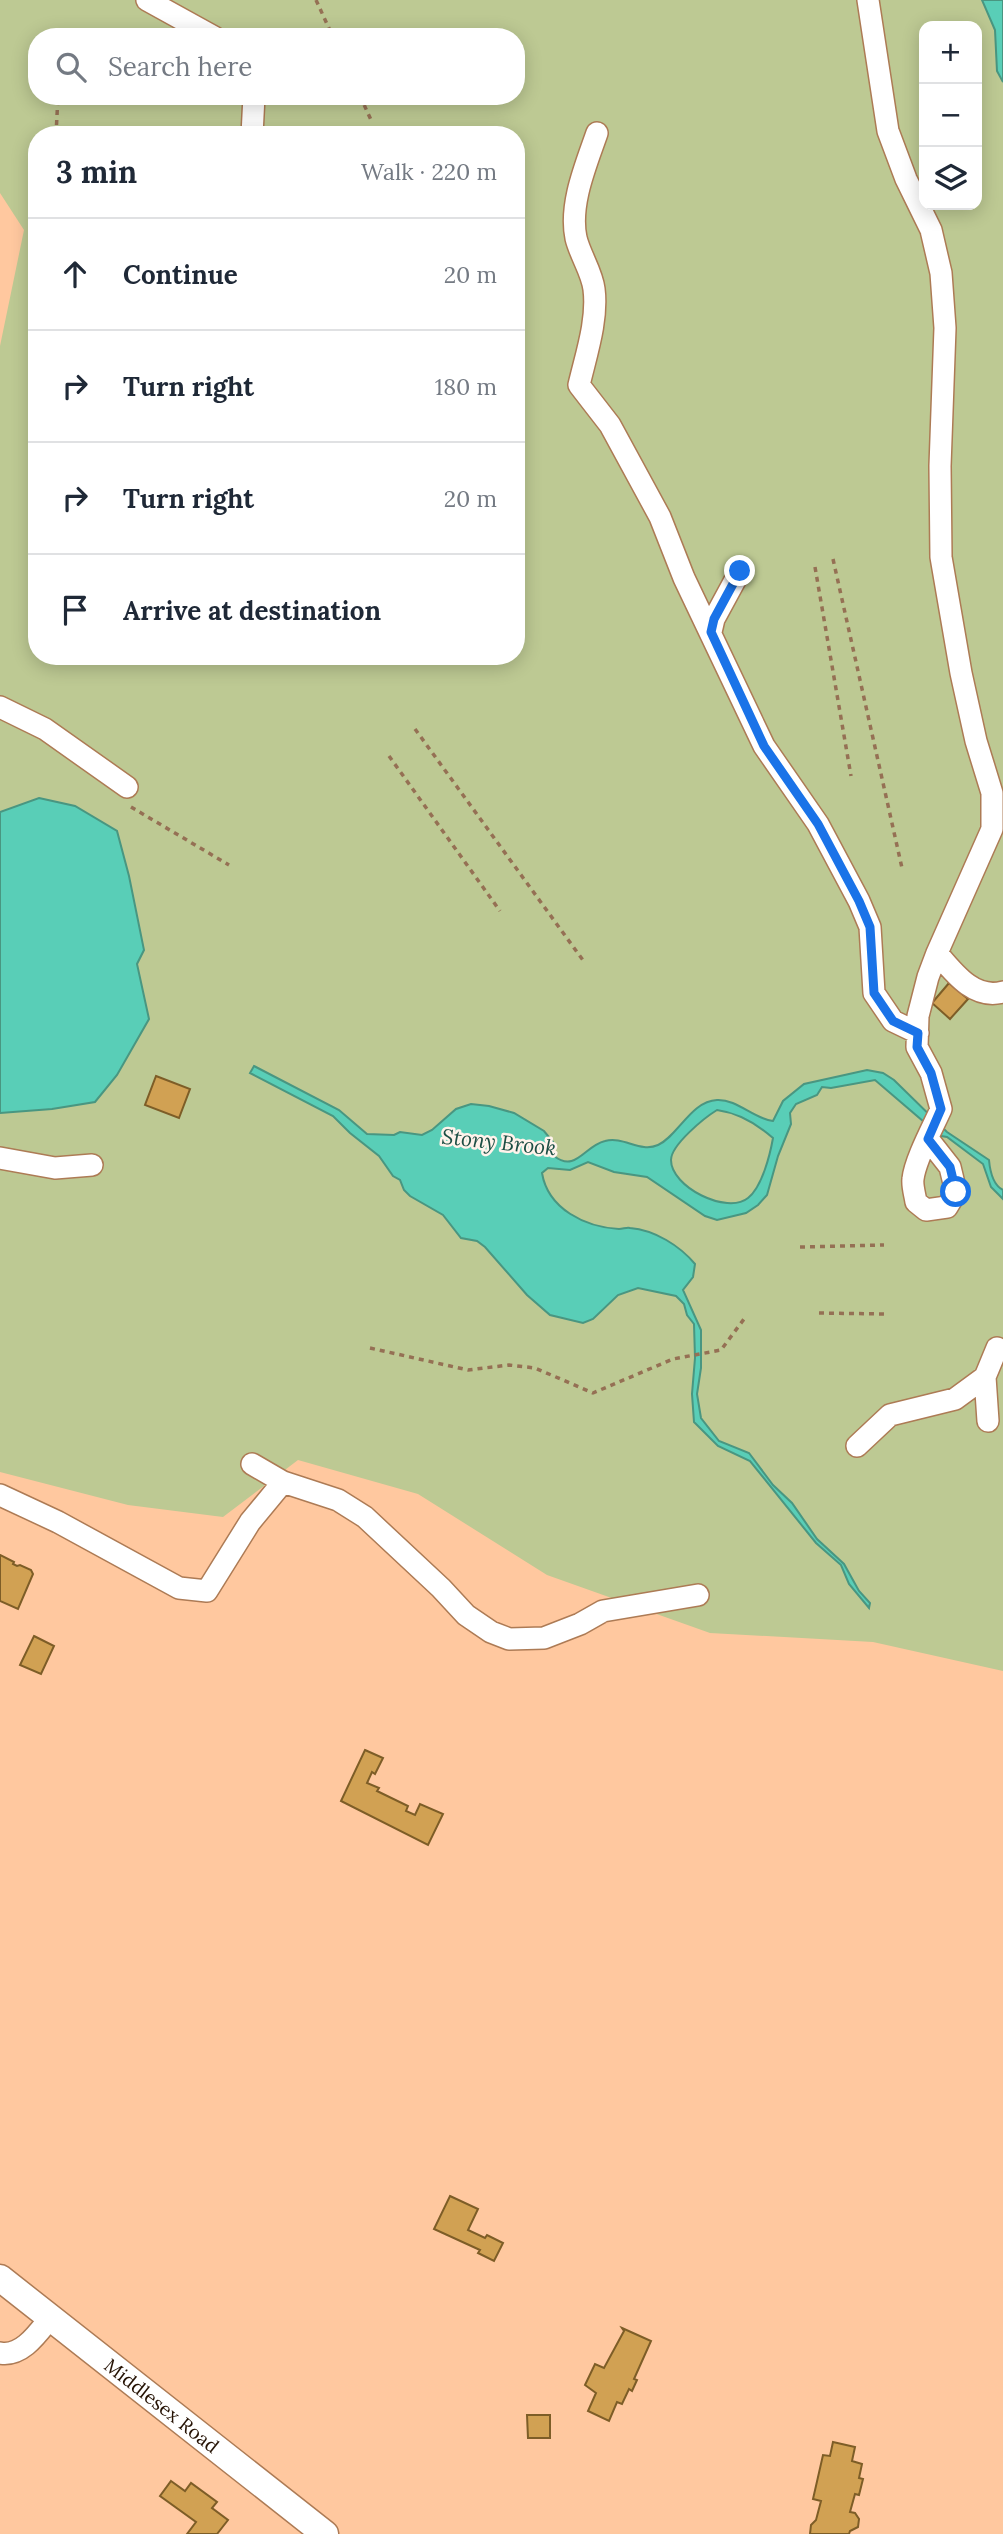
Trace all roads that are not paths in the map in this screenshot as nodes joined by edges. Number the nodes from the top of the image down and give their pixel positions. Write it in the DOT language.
graph roads {
  1 [pos="147,0"];
  2 [pos="868,0"];
  3 [pos="198,28"];
  4 [pos="254,105"];
  5 [pos="252,126"];
  6 [pos="597,133"];
  7 [pos="740,571"];
  8 [pos="711,632"];
  9 [pos="0,707"];
  10 [pos="127,796"];
  11 [pos="937,953"];
  12 [pos="1003,992"];
  13 [pos="918,1033"];
  14 [pos="932,1130"];
  15 [pos="0,1157"];
  16 [pos="92,1165"];
  17 [pos="1001,1345"];
  18 [pos="985,1377"];
  19 [pos="988,1421"];
  20 [pos="857,1446"];
  21 [pos="252,1464"];
  22 [pos="283,1482"];
  23 [pos="0,1495"];
  24 [pos="698,1595"];
  25 [pos="0,2278"];
  26 [pos="50,2318"];
  27 [pos="0,2353"];
  28 [pos="325,2534"];
  1 -- 3 [label="lane"];
  2 -- 11 [label="lane"];
  4 -- 5 [label="lane"];
  6 -- 8 [label="lane"];
  7 -- 8 [label="lane"];
  8 -- 13 [label="lane"];
  9 -- 10 [label="lane"];
  11 -- 12 [label="lane"];
  11 -- 13 [label="lane"];
  13 -- 14 [label="lane"];
  15 -- 16 [label="lane"];
  17 -- 18 [label="lane"];
  18 -- 19 [label="lane"];
  18 -- 20 [label="lane"];
  21 -- 22 [label="lane"];
  22 -- 23 [label="lane"];
  22 -- 24 [label="lane"];
  25 -- 26 [label="main road, Middlesex Road"];
  26 -- 27 [label="lane"];
  26 -- 28 [label="main road, Middlesex Road"];
}
